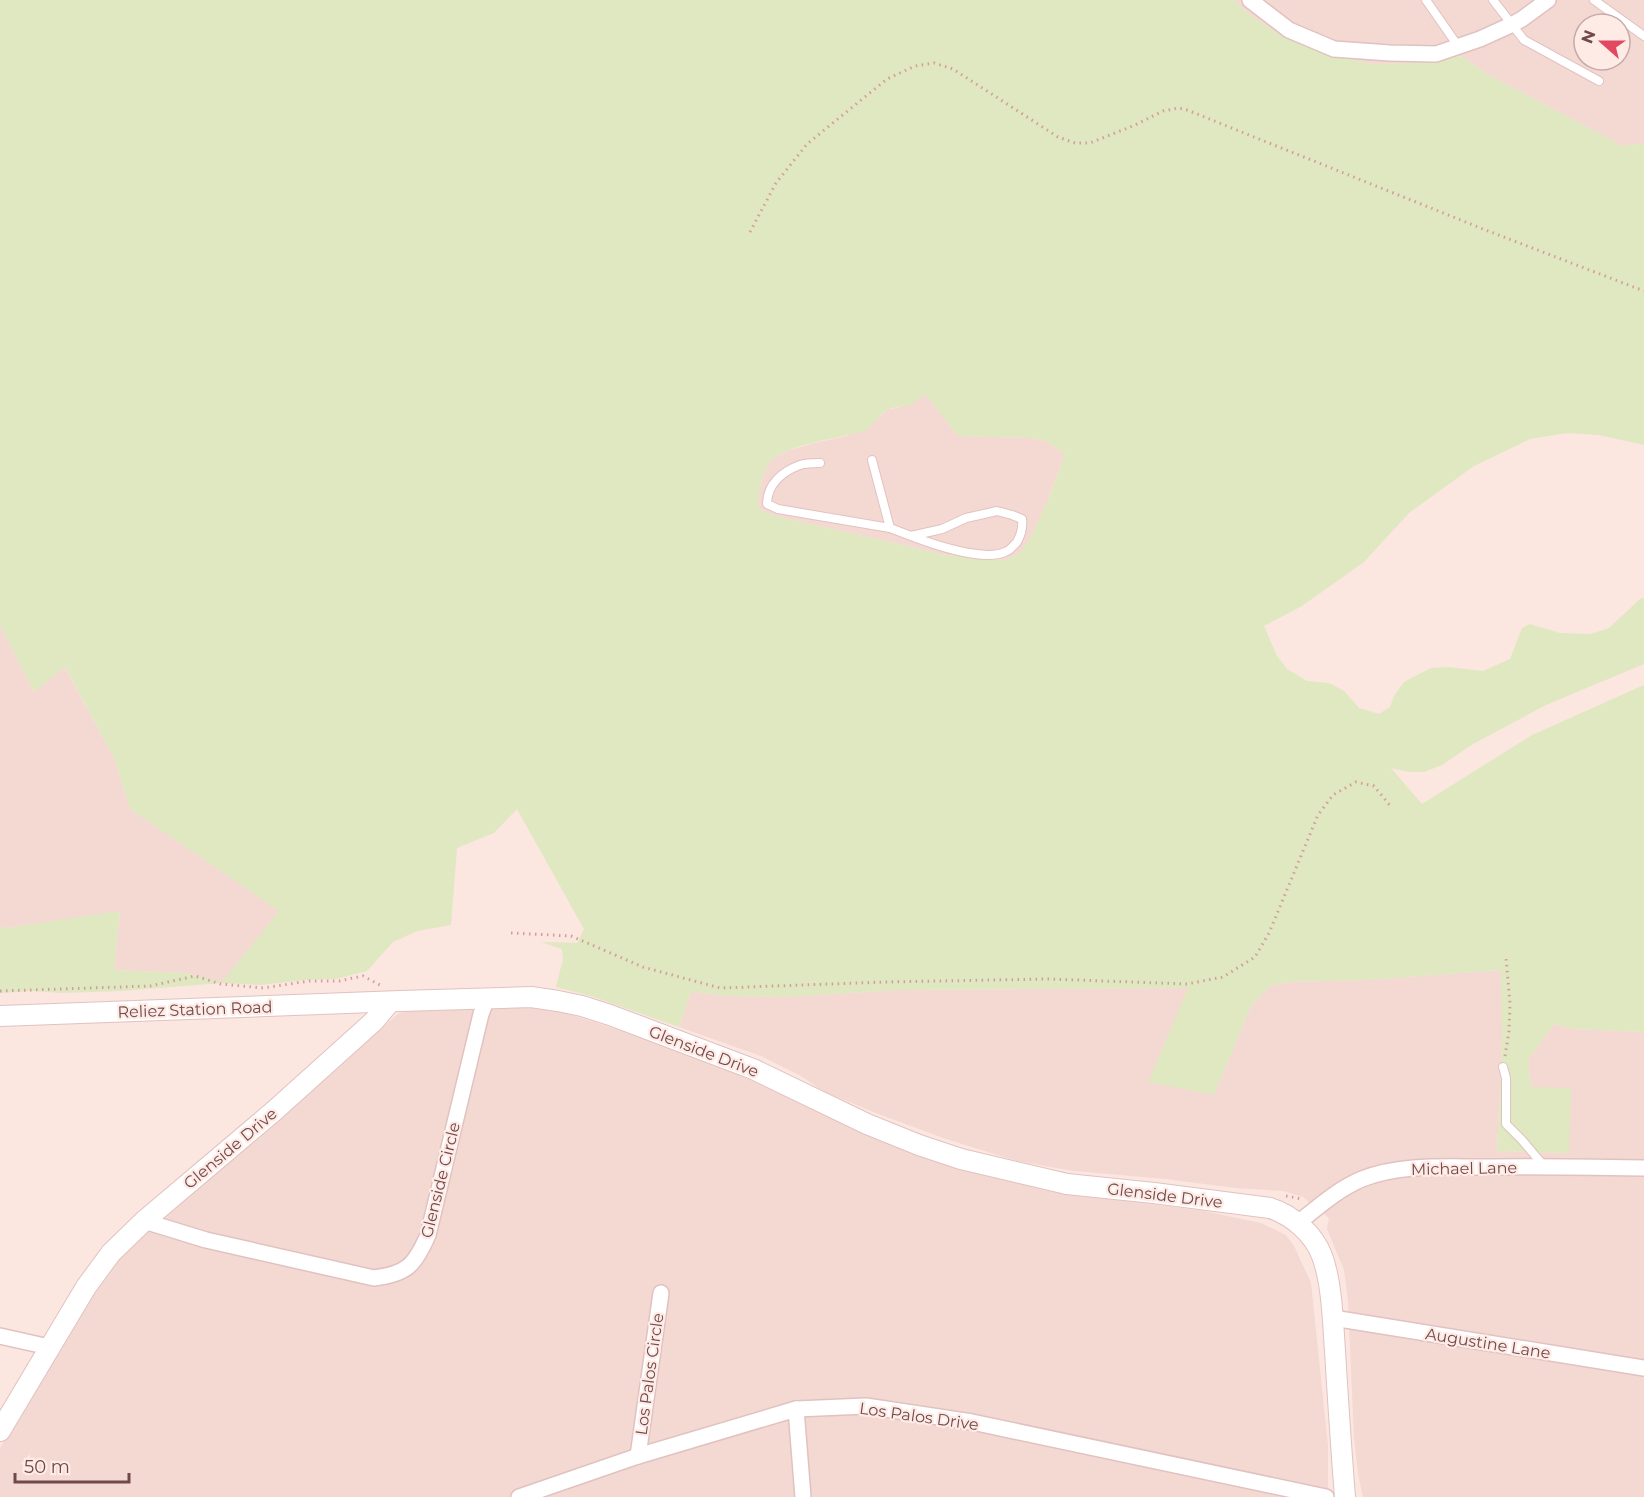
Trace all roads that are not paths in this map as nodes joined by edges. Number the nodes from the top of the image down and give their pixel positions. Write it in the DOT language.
graph roads {
  1 [pos="1250,0"];
  2 [pos="1426,0"];
  3 [pos="1493,0"];
  4 [pos="1548,0"];
  5 [pos="1594,0"];
  6 [pos="1513,24"];
  7 [pos="1644,36"];
  8 [pos="1458,46"];
  9 [pos="1599,81"];
  10 [pos="872,460"];
  11 [pos="820,463"];
  12 [pos="890,528"];
  13 [pos="911,536"];
  14 [pos="386,994"];
  15 [pos="487,998"];
  16 [pos="0,1016"];
  17 [pos="1503,1067"];
  18 [pos="1544,1166"];
  19 [pos="1644,1168"];
  20 [pos="144,1221"];
  21 [pos="1298,1223"];
  22 [pos="661,1293"];
  23 [pos="1333,1318"];
  24 [pos="0,1336"];
  25 [pos="49,1347"];
  26 [pos="1644,1368"];
  27 [pos="796,1409"];
  28 [pos="0,1431"];
  29 [pos="638,1456"];
  30 [pos="519,1497"];
  31 [pos="803,1497"];
  32 [pos="1326,1497"];
  33 [pos="1345,1497"];
  1 -- 8 [label="street"];
  2 -- 8 [label="lane"];
  3 -- 6 [label="lane"];
  4 -- 6 [label="street"];
  5 -- 7 [label="lane"];
  6 -- 8 [label="street"];
  6 -- 9 [label="lane"];
  10 -- 12 [label="lane"];
  11 -- 12 [label="lane"];
  12 -- 13 [label="lane"];
  13 -- 13 [label="lane"];
  14 -- 15 [label="street, Glenside Drive"];
  14 -- 16 [label="street, Reliez Station Road"];
  14 -- 20 [label="street, Glenside Drive"];
  15 -- 20 [label="street, Glenside Circle"];
  15 -- 21 [label="street, Glenside Drive"];
  17 -- 18 [label="lane"];
  18 -- 19 [label="street, Michael Lane"];
  18 -- 21 [label="street, Michael Lane"];
  20 -- 25 [label="street, Glenside Drive"];
  21 -- 23 [label="street, Glenside Drive"];
  22 -- 29 [label="street, Los Palos Circle"];
  23 -- 26 [label="street, Augustine Lane"];
  23 -- 33 [label="street, Glenside Drive"];
  24 -- 25 [label="street"];
  25 -- 28 [label="street, Glenside Drive"];
  27 -- 29 [label="street, Los Palos Drive"];
  27 -- 31 [label="street"];
  27 -- 32 [label="street, Los Palos Drive"];
  29 -- 30 [label="street, Los Palos Drive"];
}
